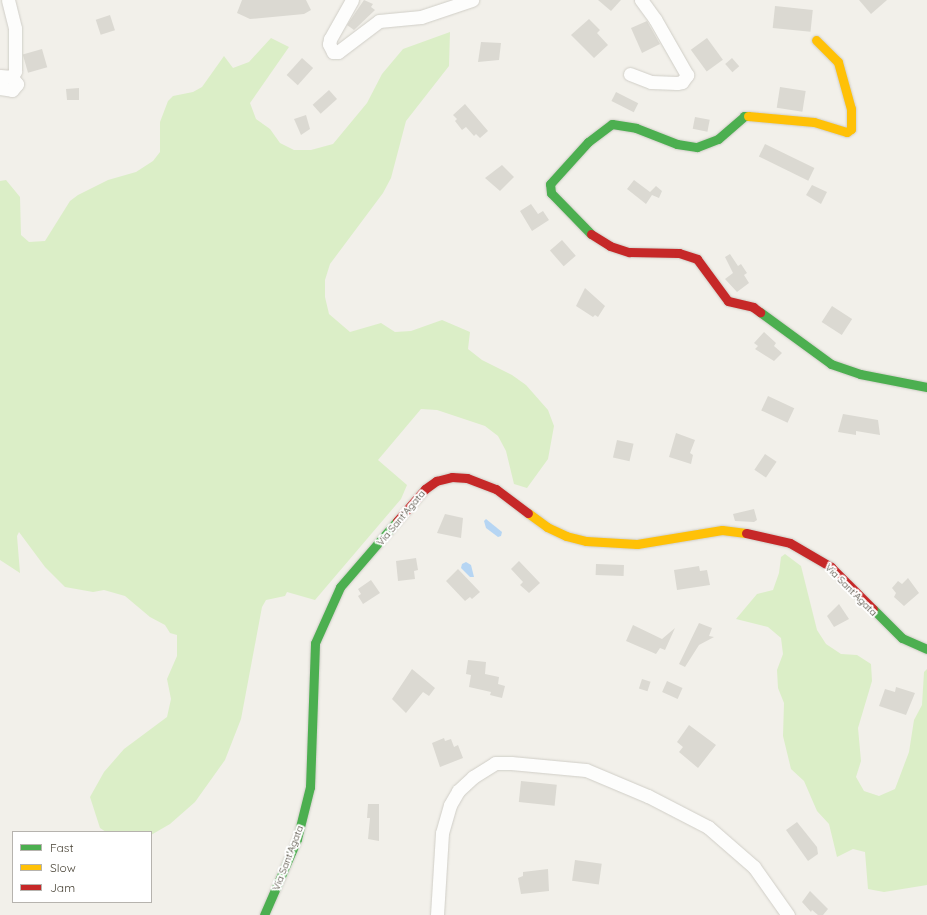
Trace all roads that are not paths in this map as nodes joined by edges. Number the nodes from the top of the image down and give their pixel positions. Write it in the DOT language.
graph roads {
  1 [pos="8,0"];
  2 [pos="352,0"];
  3 [pos="472,0"];
  4 [pos="641,0"];
  5 [pos="816,40"];
  6 [pos="630,74"];
  7 [pos="6,76"];
  8 [pos="0,88"];
  9 [pos="927,387"];
  10 [pos="927,649"];
  11 [pos="264,915"];
  12 [pos="437,915"];
  13 [pos="788,915"];
  1 -- 7 [label="street"];
  2 -- 3 [label="street"];
  4 -- 6 [label="street"];
  5 -- 9 [label="street"];
  7 -- 8 [label="street"];
  10 -- 11 [label="street, Via Sant'Agata"];
  12 -- 13 [label="street"];
}
